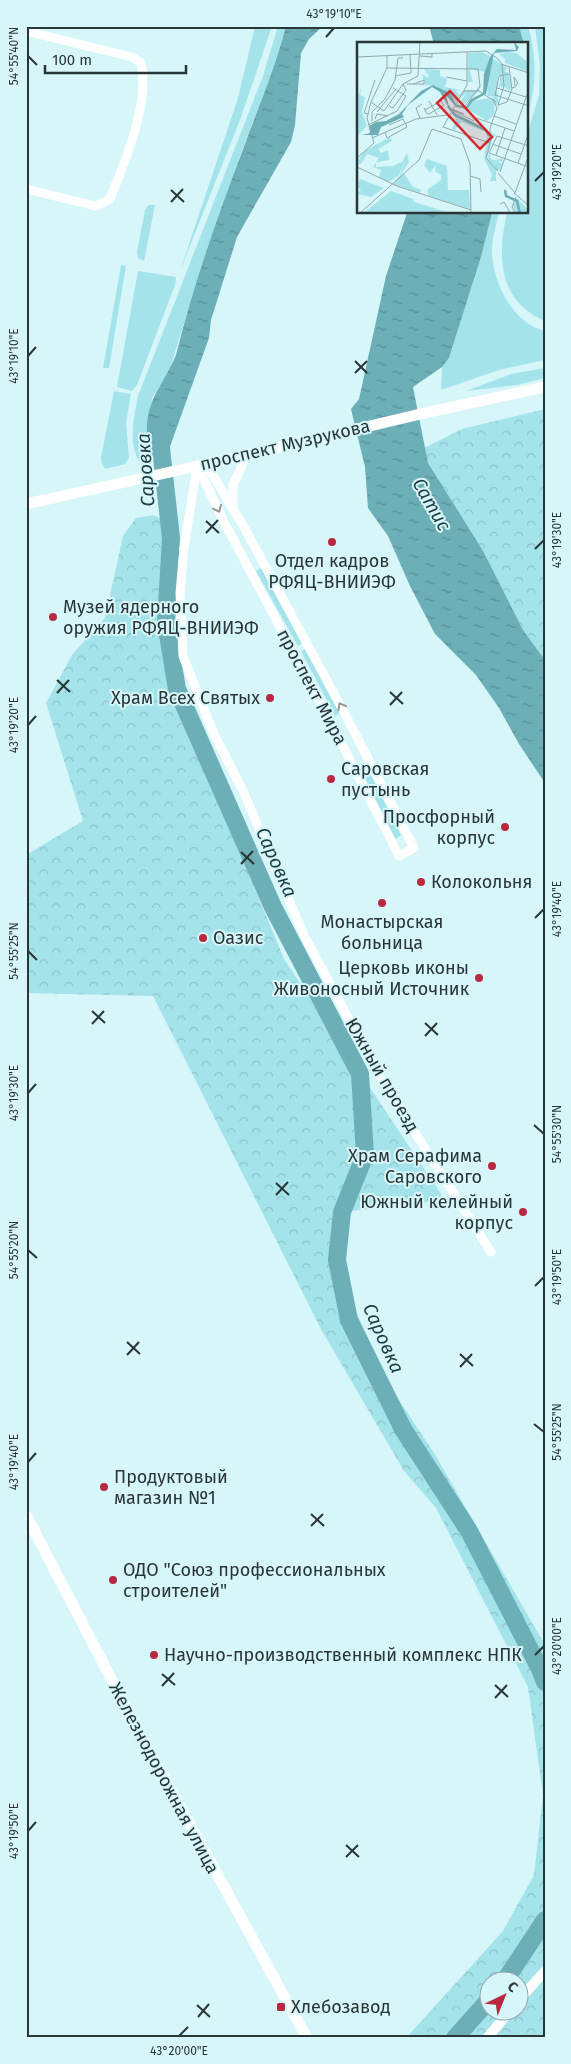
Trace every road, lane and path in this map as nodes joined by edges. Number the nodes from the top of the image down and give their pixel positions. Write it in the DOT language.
graph roads {
  1 [pos="26,31"];
  2 [pos="26,189"];
  3 [pos="545,387"];
  4 [pos="247,455"];
  5 [pos="201,464"];
  6 [pos="26,504"];
  7 [pos="233,509"];
  8 [pos="490,1252"];
  9 [pos="26,1515"];
  10 [pos="545,1971"];
  11 [pos="528,1990"];
  12 [pos="501,2022"];
  13 [pos="307,2038"];
  14 [pos="487,2038"];
  1 -- 2 [label="street"];
  3 -- 4 [label="main road, проспект Музрукова"];
  4 -- 5 [label="main road, проспект Музрукова"];
  4 -- 7 [label="street"];
  5 -- 6 [label="main road, проспект Музрукова"];
  5 -- 7 [label="street, проспект Мира"];
  5 -- 7 [label="street, проспект Мира, one-way"];
  5 -- 8 [label="street, Южный проезд"];
  9 -- 13 [label="main road, Железнодорожная улица"];
  10 -- 11 [label="street"];
  12 -- 14 [label="street"];
}
